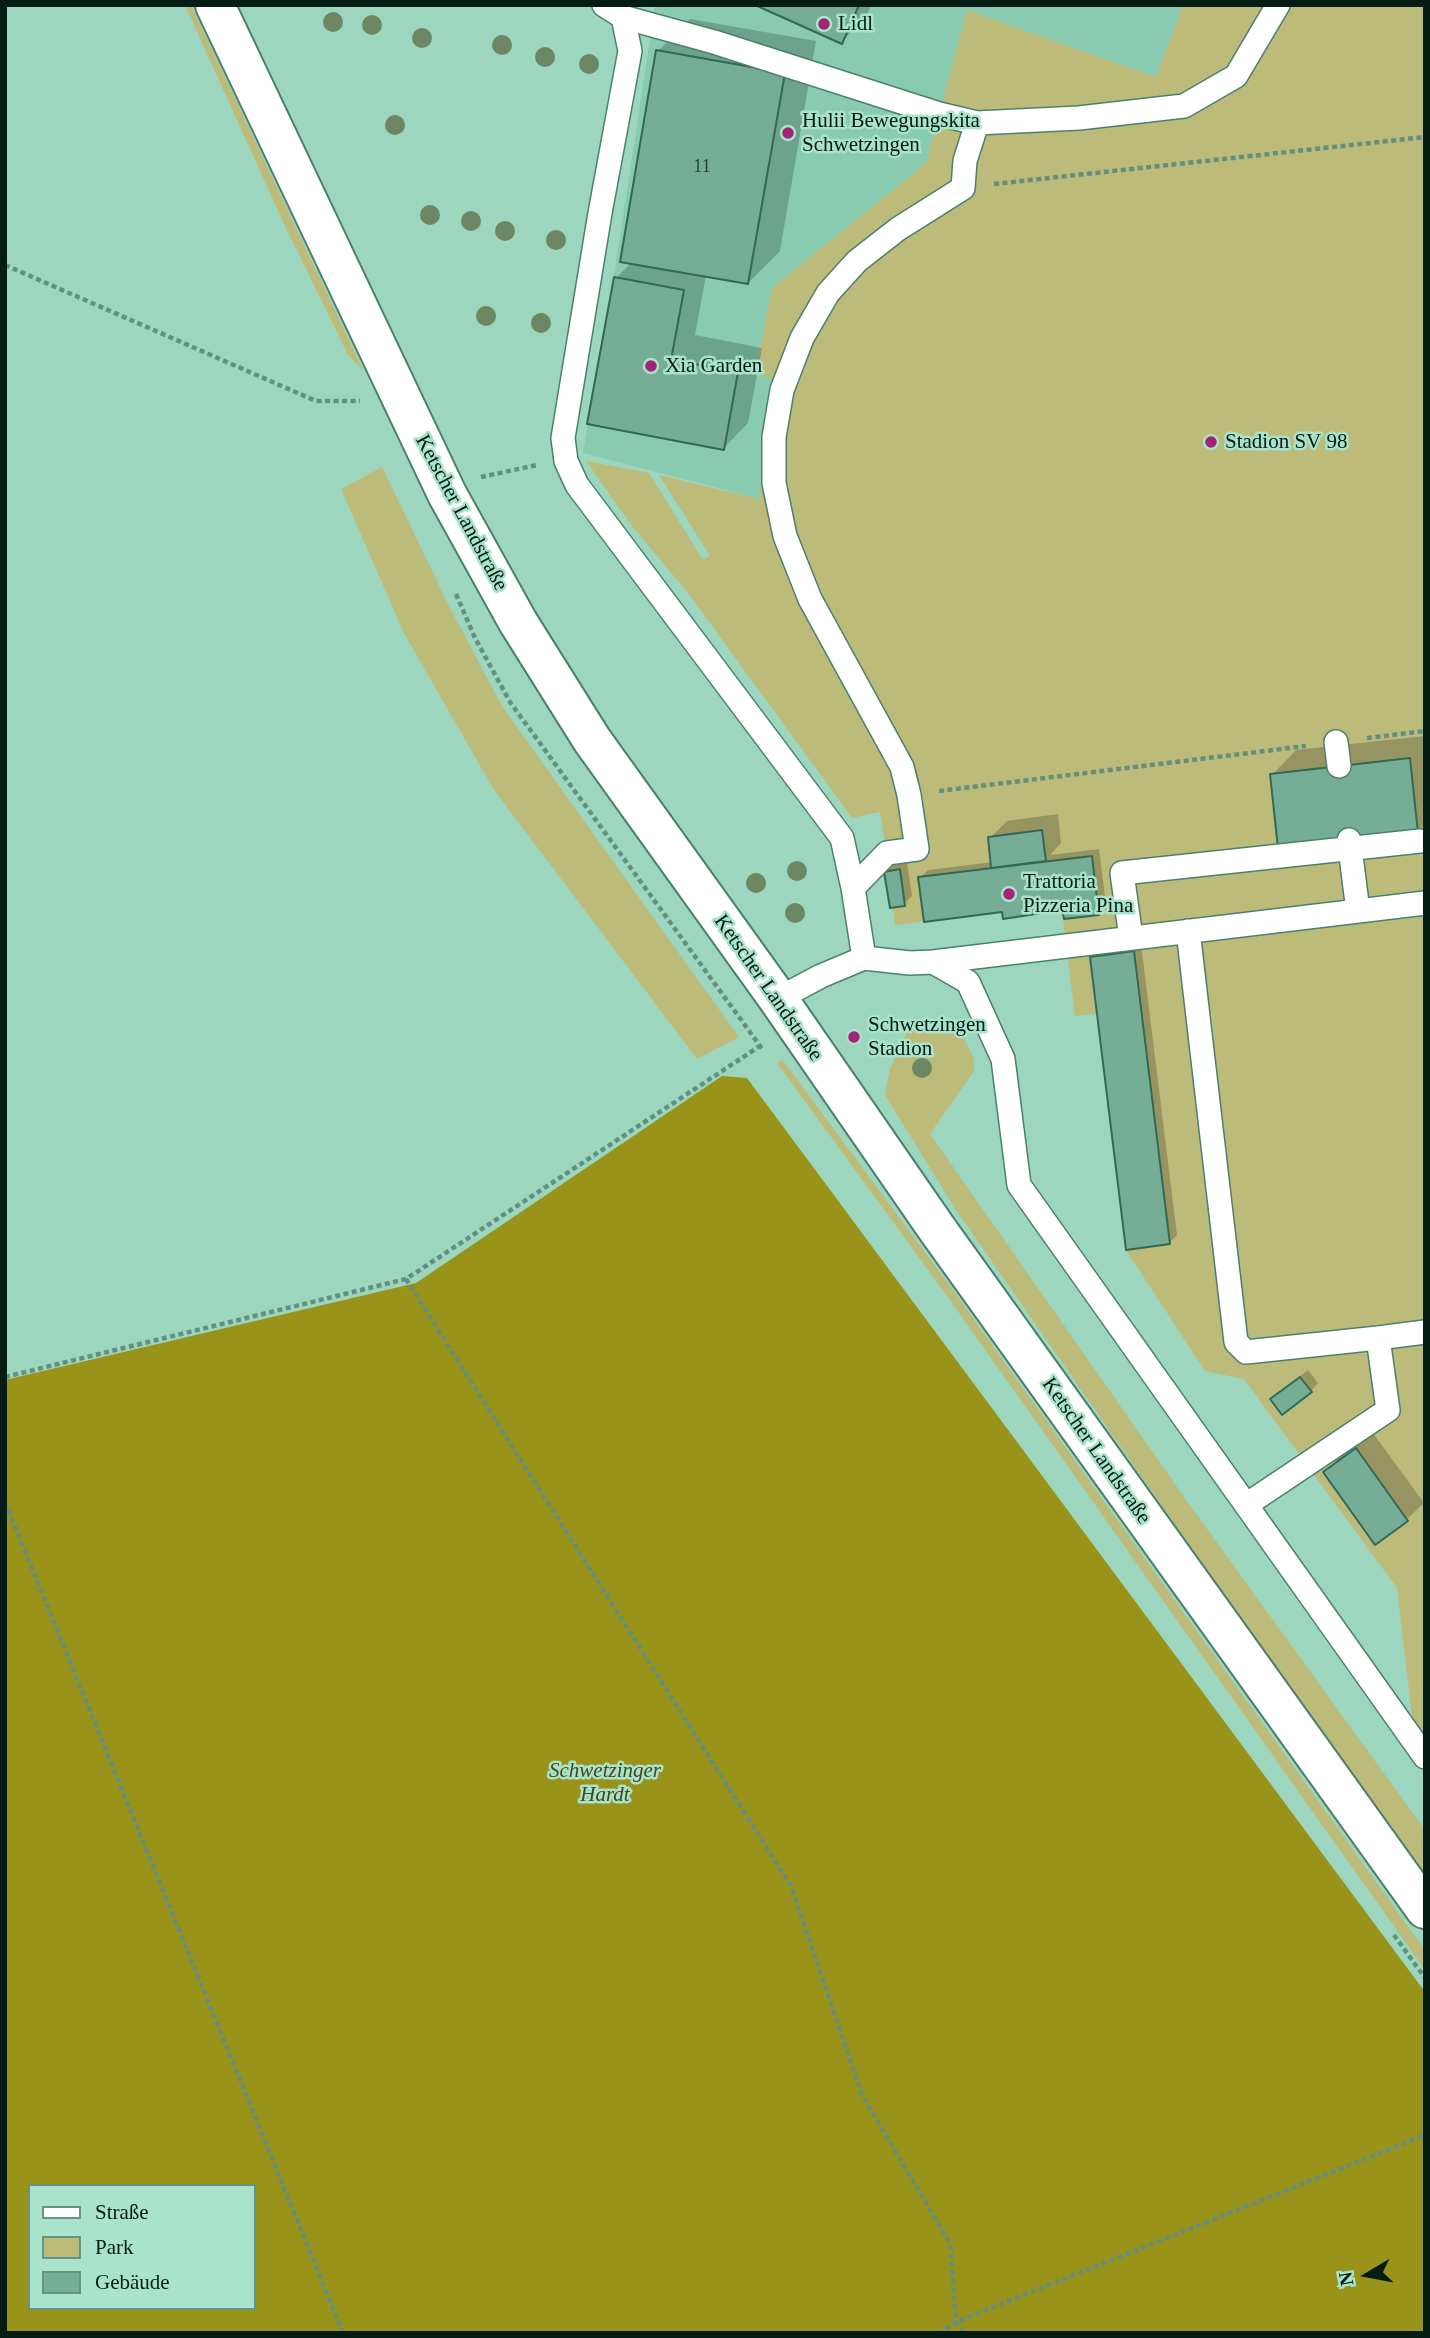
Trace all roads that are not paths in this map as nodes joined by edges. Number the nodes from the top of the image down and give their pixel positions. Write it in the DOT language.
graph roads {
  1 [pos="215,5"];
  2 [pos="1278,5"];
  3 [pos="613,11"];
  4 [pos="977,123"];
  5 [pos="1336,742"];
  6 [pos="1339,766"];
  7 [pos="1420,841"];
  8 [pos="1349,844"];
  9 [pos="853,888"];
  10 [pos="1425,903"];
  11 [pos="1358,911"];
  12 [pos="1188,931"];
  13 [pos="1130,937"];
  14 [pos="864,958"];
  15 [pos="933,962"];
  16 [pos="778,999"];
  17 [pos="1425,1332"];
  18 [pos="1378,1338"];
  19 [pos="1246,1505"];
  20 [pos="1425,1757"];
  21 [pos="1425,1909"];
  1 -- 16 [label="street, Ketscher Landstraße"];
  2 -- 4 [label="lane"];
  3 -- 4 [label="lane"];
  3 -- 9 [label="lane"];
  4 -- 9 [label="lane"];
  5 -- 6 [label="lane"];
  7 -- 8 [label="lane"];
  8 -- 11 [label="lane"];
  8 -- 13 [label="lane"];
  9 -- 14 [label="lane"];
  10 -- 11 [label="lane"];
  11 -- 12 [label="lane"];
  12 -- 13 [label="lane"];
  12 -- 18 [label="lane"];
  13 -- 15 [label="lane"];
  14 -- 15 [label="lane"];
  14 -- 16 [label="lane"];
  15 -- 19 [label="lane"];
  16 -- 21 [label="street, Ketscher Landstraße"];
  17 -- 18 [label="lane"];
  18 -- 19 [label="lane"];
  19 -- 20 [label="lane"];
}
